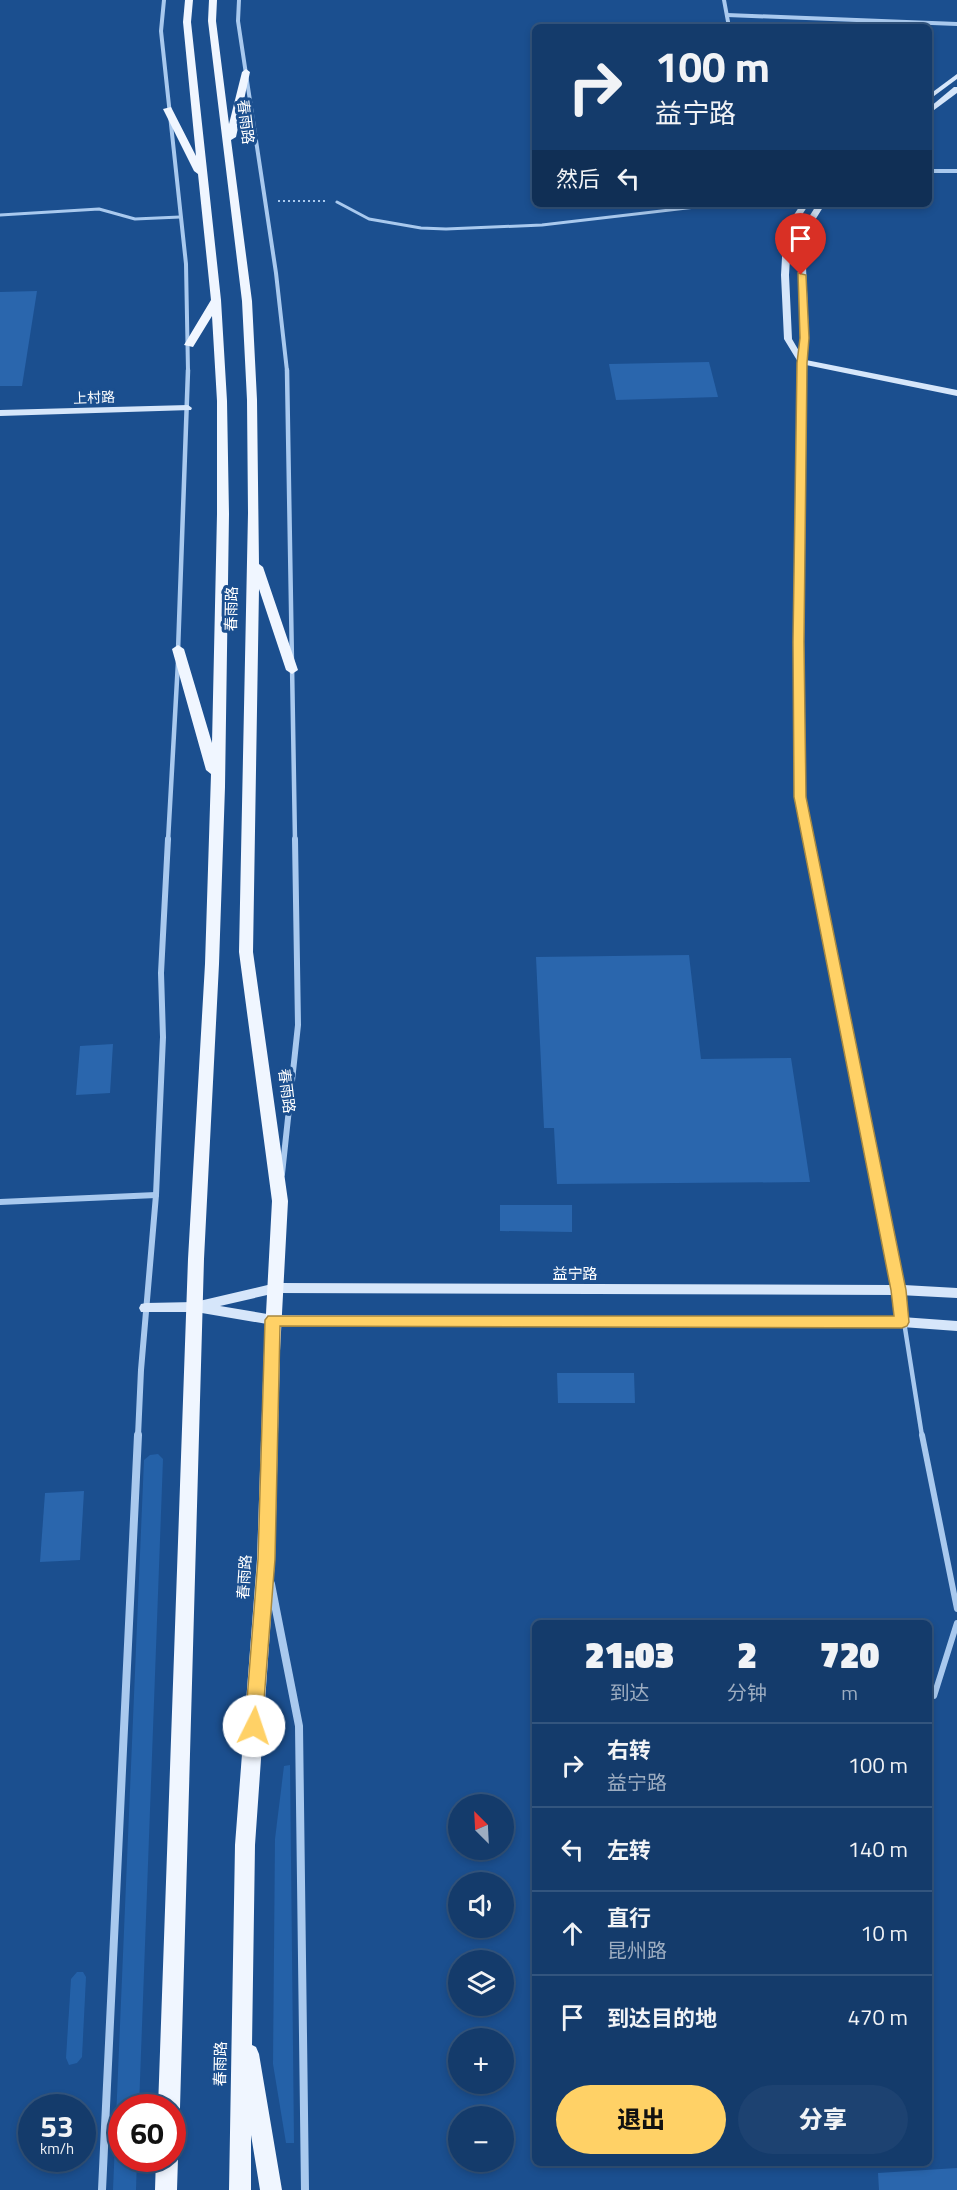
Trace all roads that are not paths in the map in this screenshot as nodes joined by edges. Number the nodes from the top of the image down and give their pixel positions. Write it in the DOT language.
graph roads {
  1 [pos="164,0"];
  2 [pos="189,0"];
  3 [pos="213,0"];
  4 [pos="239,0"];
  5 [pos="724,0"];
  6 [pos="727,15"];
  7 [pos="728,24"];
  8 [pos="957,24"];
  9 [pos="246,72"];
  10 [pos="957,76"];
  11 [pos="957,89"];
  12 [pos="932,95"];
  13 [pos="168,109"];
  14 [pos="932,109"];
  15 [pos="228,149"];
  16 [pos="932,171"];
  17 [pos="957,171"];
  18 [pos="204,180"];
  19 [pos="336,202"];
  20 [pos="695,207"];
  21 [pos="802,207"];
  22 [pos="819,207"];
  23 [pos="0,215"];
  24 [pos="180,217"];
  25 [pos="216,300"];
  26 [pos="189,345"];
  27 [pos="802,363"];
  28 [pos="957,393"];
  29 [pos="188,408"];
  30 [pos="0,413"];
  31 [pos="253,555"];
  32 [pos="178,649"];
  33 [pos="292,670"];
  34 [pos="218,787"];
  35 [pos="156,1195"];
  36 [pos="280,1201"];
  37 [pos="0,1202"];
  38 [pos="276,1288"];
  39 [pos="899,1290"];
  40 [pos="957,1293"];
  41 [pos="195,1307"];
  42 [pos="146,1308"];
  43 [pos="273,1320"];
  44 [pos="902,1322"];
  45 [pos="957,1326"];
  46 [pos="267,1559"];
  47 [pos="957,1609"];
  48 [pos="957,1623"];
  49 [pos="932,1696"];
  50 [pos="242,2011"];
  51 [pos="168,2094"];
  52 [pos="167,2172"];
  53 [pos="102,2190"];
  54 [pos="166,2190"];
  55 [pos="240,2190"];
  56 [pos="271,2190"];
  57 [pos="305,2190"];
  1 -- 13 [label="street"];
  2 -- 18 [label="main road, 春雨路"];
  3 -- 15 [label="main road, 春雨路"];
  4 -- 9 [label="street"];
  5 -- 6 [label="street"];
  6 -- 7 [label="street"];
  6 -- 8 [label="street"];
  9 -- 15 [label="main road"];
  9 -- 33 [label="street"];
  10 -- 12 [label="main road"];
  11 -- 14 [label="main road"];
  13 -- 18 [label="main road"];
  13 -- 24 [label="street"];
  15 -- 31 [label="main road, 春雨路"];
  16 -- 17 [label="street"];
  18 -- 25 [label="main road, 春雨路"];
  19 -- 20 [label="lane"];
  21 -- 27 [label="main road"];
  22 -- 27 [label="main road"];
  23 -- 24 [label="lane"];
  24 -- 26 [label="street"];
  25 -- 26 [label="main road"];
  25 -- 34 [label="main road, 春雨路"];
  26 -- 29 [label="street"];
  27 -- 28 [label="main road"];
  27 -- 39 [label="main road"];
  29 -- 30 [label="main road, 上村路"];
  29 -- 32 [label="street"];
  31 -- 33 [label="main road"];
  31 -- 36 [label="main road, 春雨路"];
  32 -- 34 [label="main road"];
  32 -- 35 [label="street"];
  33 -- 36 [label="street"];
  34 -- 41 [label="main road, 春雨路"];
  35 -- 37 [label="street"];
  35 -- 42 [label="street"];
  36 -- 38 [label="main road, 春雨路"];
  38 -- 39 [label="main road, 益宁路"];
  38 -- 41 [label="main road, 益宁路"];
  38 -- 43 [label="main road, 春雨路"];
  39 -- 40 [label="main road, 益宁路"];
  39 -- 44 [label="lane"];
  41 -- 42 [label="main road, 益宁路"];
  41 -- 43 [label="main road, 益宁路"];
  41 -- 51 [label="main road, 春雨路"];
  42 -- 53 [label="street"];
  43 -- 44 [label="main road, 益宁路"];
  43 -- 46 [label="main road, 春雨路"];
  44 -- 45 [label="main road, 益宁路"];
  44 -- 47 [label="lane"];
  46 -- 50 [label="main road, 春雨路"];
  46 -- 57 [label="street"];
  48 -- 49 [label="lane"];
  50 -- 55 [label="main road, 春雨路"];
  50 -- 56 [label="main road"];
  52 -- 54 [label="main road"];
}
